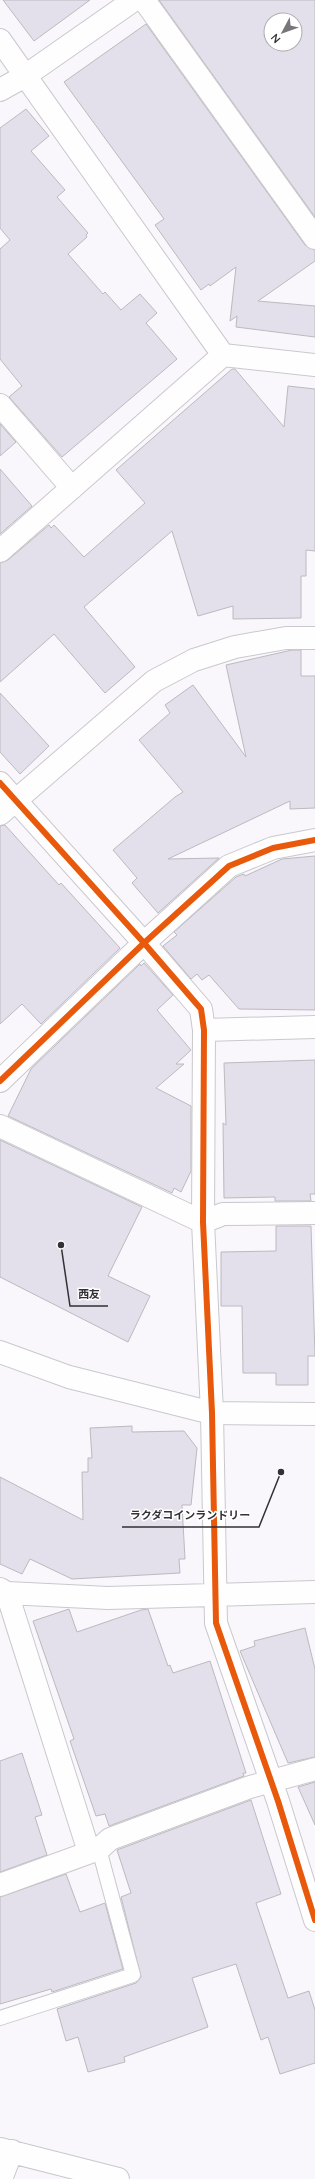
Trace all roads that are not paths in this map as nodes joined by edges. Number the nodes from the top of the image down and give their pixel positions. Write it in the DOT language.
graph roads {
  1 [pos="134,0"];
  2 [pos="144,0"];
  3 [pos="0,40"];
  4 [pos="25,76"];
  5 [pos="0,90"];
  6 [pos="315,238"];
  7 [pos="223,355"];
  8 [pos="315,366"];
  9 [pos="0,405"];
  10 [pos="72,488"];
  11 [pos="0,551"];
  12 [pos="315,638"];
  13 [pos="0,783"];
  14 [pos="8,807"];
  15 [pos="315,840"];
  16 [pos="144,943"];
  17 [pos="315,1027"];
  18 [pos="204,1030"];
  19 [pos="0,1081"];
  20 [pos="0,1126"];
  21 [pos="315,1213"];
  22 [pos="203,1222"];
  23 [pos="0,1352"];
  24 [pos="212,1413"];
  25 [pos="315,1414"];
  26 [pos="3,1591"];
  27 [pos="315,1592"];
  28 [pos="214,1594"];
  29 [pos="315,1769"];
  30 [pos="271,1782"];
  31 [pos="94,1850"];
  32 [pos="0,1885"];
  33 [pos="315,1920"];
  34 [pos="0,2018"];
  35 [pos="6,2150"];
  36 [pos="1,2179"];
  37 [pos="118,2179"];
  1 -- 4 [label="street"];
  2 -- 6 [label="street"];
  3 -- 4 [label="street"];
  4 -- 5 [label="street"];
  4 -- 7 [label="street"];
  7 -- 8 [label="street"];
  7 -- 10 [label="street"];
  9 -- 10 [label="street"];
  10 -- 11 [label="street"];
  12 -- 14 [label="street"];
  13 -- 14 [label="street"];
  14 -- 16 [label="street"];
  15 -- 16 [label="street"];
  16 -- 18 [label="street"];
  16 -- 19 [label="street"];
  17 -- 18 [label="street"];
  18 -- 22 [label="street"];
  20 -- 22 [label="street"];
  21 -- 22 [label="street"];
  22 -- 24 [label="street"];
  23 -- 24 [label="street"];
  24 -- 25 [label="street"];
  24 -- 28 [label="street"];
  26 -- 28 [label="street"];
  26 -- 31 [label="street"];
  27 -- 28 [label="street"];
  28 -- 30 [label="street"];
  29 -- 30 [label="street"];
  30 -- 31 [label="street"];
  30 -- 33 [label="street"];
  31 -- 32 [label="street"];
  31 -- 34 [label="lane"];
  35 -- 36 [label="street"];
  35 -- 37 [label="street"];
}
